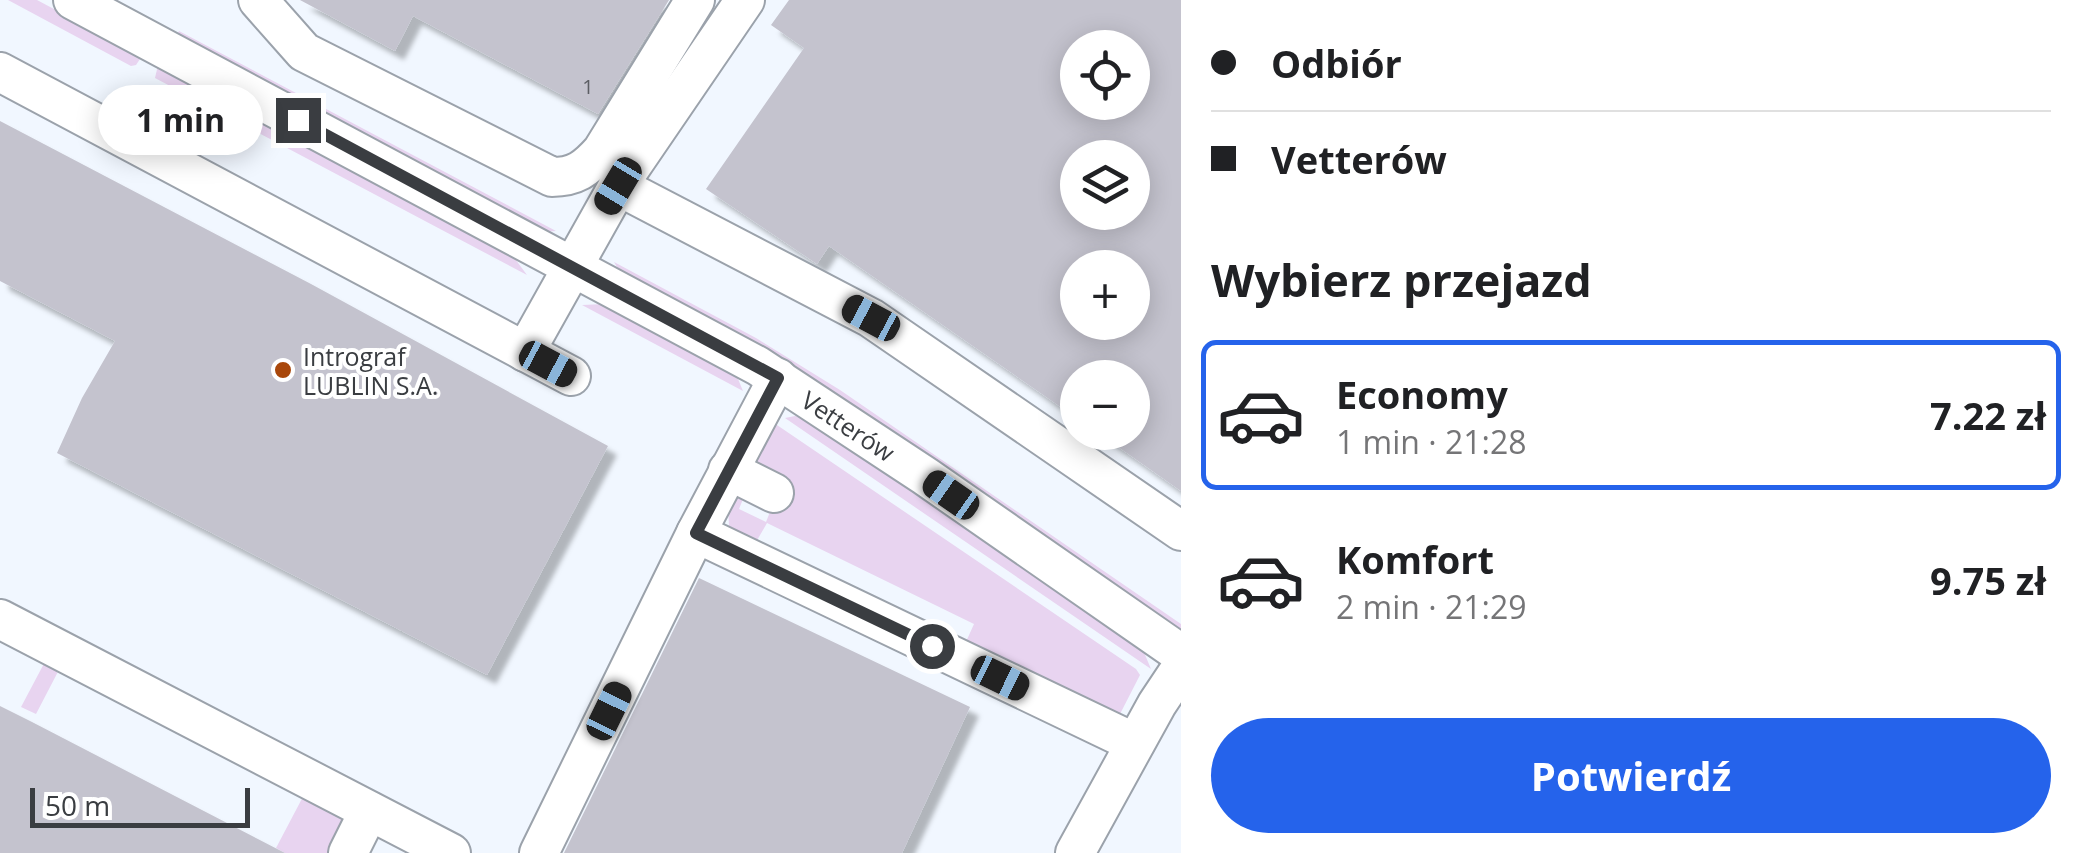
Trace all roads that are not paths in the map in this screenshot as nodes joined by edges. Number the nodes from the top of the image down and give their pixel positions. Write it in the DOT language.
graph roads {
  1 [pos="258,0"];
  2 [pos="696,0"];
  3 [pos="745,0"];
  4 [pos="94,5"];
  5 [pos="0,72"];
  6 [pos="618,186"];
  7 [pos="572,266"];
  8 [pos="525,352"];
  9 [pos="571,376"];
  10 [pos="778,378"];
  11 [pos="728,470"];
  12 [pos="774,493"];
  13 [pos="1181,532"];
  14 [pos="696,533"];
  15 [pos="0,619"];
  16 [pos="1181,654"];
  17 [pos="1181,668"];
  18 [pos="1135,743"];
  19 [pos="369,811"];
  20 [pos="348,853"];
  21 [pos="450,853"];
  22 [pos="539,853"];
  23 [pos="1075,853"];
  1 -- 2 [label="street"];
  3 -- 6 [label="street"];
  4 -- 7 [label="street, Vetterów"];
  5 -- 8 [label="street"];
  6 -- 7 [label="street"];
  6 -- 13 [label="street"];
  7 -- 8 [label="street"];
  7 -- 10 [label="street, Vetterów"];
  8 -- 9 [label="street"];
  10 -- 11 [label="street"];
  10 -- 16 [label="street, Vetterów"];
  11 -- 12 [label="street"];
  11 -- 14 [label="street"];
  14 -- 18 [label="street"];
  14 -- 22 [label="street"];
  15 -- 19 [label="street"];
  17 -- 18 [label="street"];
  18 -- 23 [label="street"];
  19 -- 20 [label="street"];
  19 -- 21 [label="street"];
}
